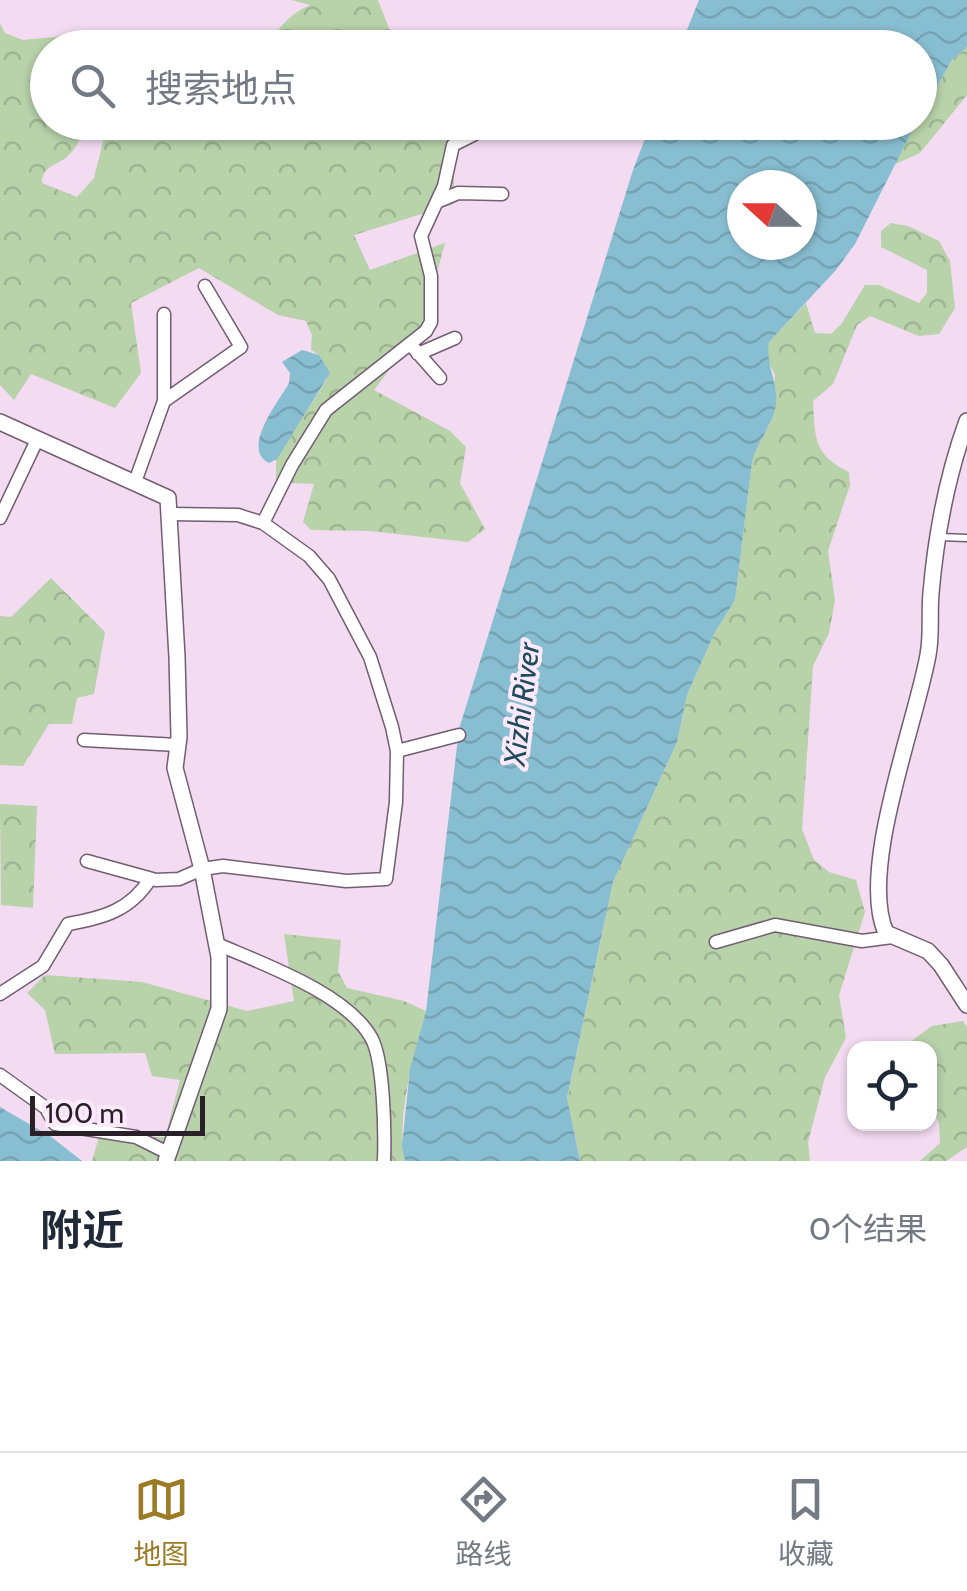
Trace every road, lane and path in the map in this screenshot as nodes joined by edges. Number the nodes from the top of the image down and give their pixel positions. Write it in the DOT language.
graph roads {
  1 [pos="462,140"];
  2 [pos="502,194"];
  3 [pos="437,203"];
  4 [pos="205,286"];
  5 [pos="164,314"];
  6 [pos="455,338"];
  7 [pos="414,349"];
  8 [pos="440,378"];
  9 [pos="164,401"];
  10 [pos="967,421"];
  11 [pos="0,422"];
  12 [pos="37,440"];
  13 [pos="134,482"];
  14 [pos="170,514"];
  15 [pos="0,518"];
  16 [pos="263,524"];
  17 [pos="939,537"];
  18 [pos="967,538"];
  19 [pos="459,735"];
  20 [pos="84,740"];
  21 [pos="178,745"];
  22 [pos="396,752"];
  23 [pos="87,861"];
  24 [pos="202,869"];
  25 [pos="150,878"];
  26 [pos="892,936"];
  27 [pos="716,942"];
  28 [pos="217,944"];
  29 [pos="0,994"];
  30 [pos="967,1005"];
  31 [pos="0,1075"];
  32 [pos="167,1157"];
  33 [pos="384,1161"];
  1 -- 3 [label="street"];
  2 -- 3 [label="street"];
  3 -- 7 [label="street"];
  4 -- 9 [label="street"];
  5 -- 9 [label="street"];
  6 -- 7 [label="street"];
  7 -- 8 [label="street"];
  7 -- 16 [label="street"];
  9 -- 13 [label="street"];
  10 -- 17 [label="street"];
  11 -- 12 [label="street"];
  12 -- 13 [label="street"];
  12 -- 15 [label="street"];
  13 -- 14 [label="street"];
  14 -- 16 [label="street"];
  14 -- 21 [label="street"];
  16 -- 22 [label="street"];
  17 -- 18 [label="lane"];
  17 -- 26 [label="street"];
  19 -- 22 [label="street"];
  20 -- 21 [label="street"];
  21 -- 24 [label="street"];
  22 -- 24 [label="street"];
  23 -- 25 [label="street"];
  24 -- 25 [label="street"];
  24 -- 28 [label="street"];
  25 -- 29 [label="street"];
  26 -- 27 [label="street"];
  26 -- 30 [label="street"];
  28 -- 32 [label="street"];
  28 -- 33 [label="street"];
  31 -- 32 [label="street"];
}
